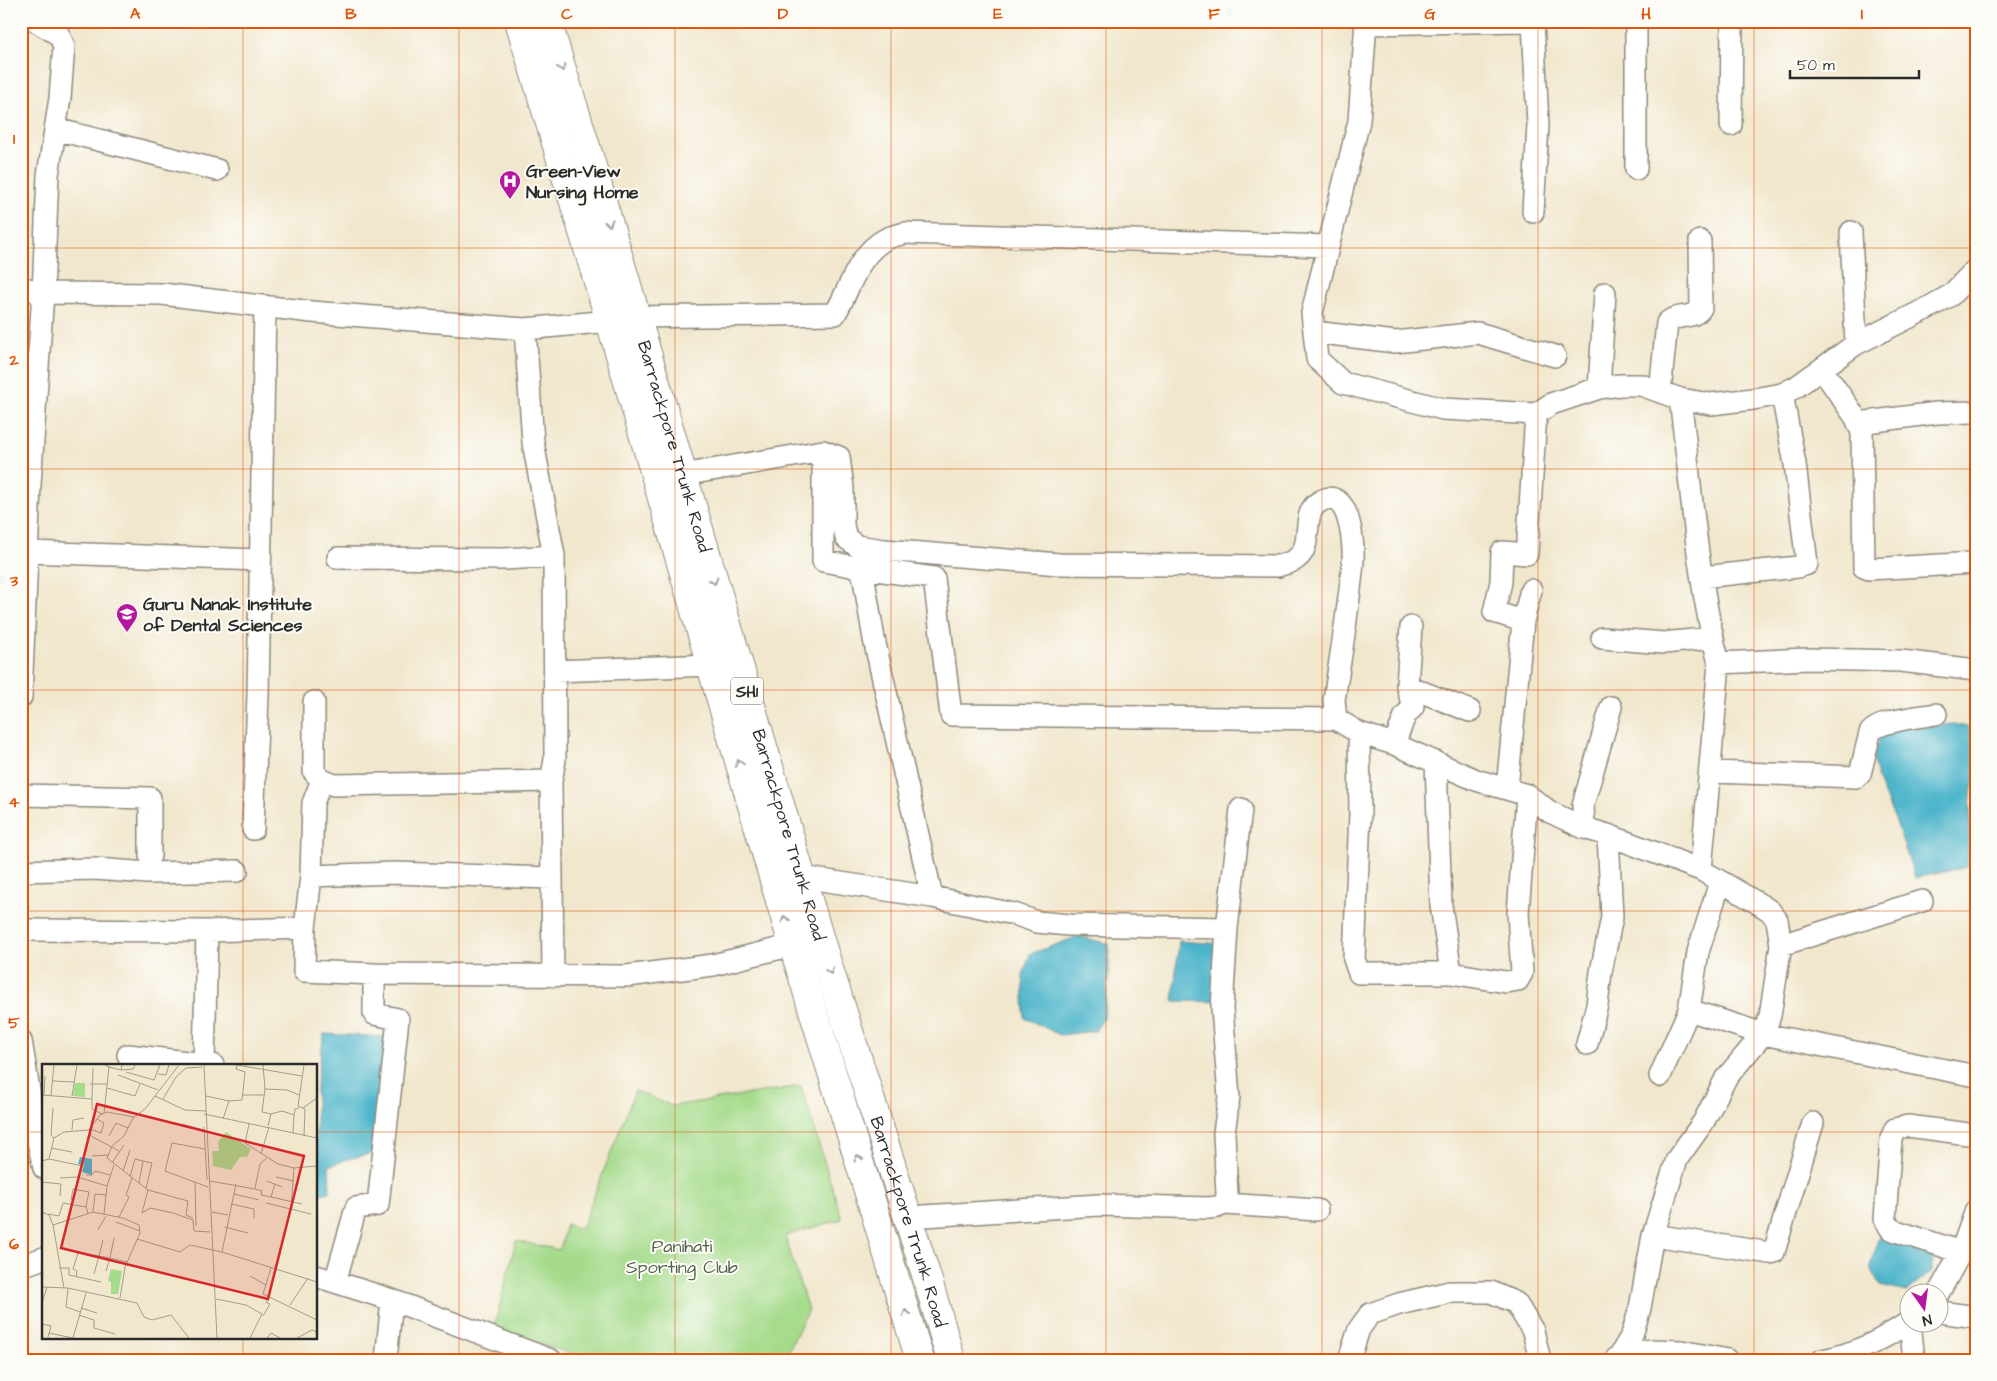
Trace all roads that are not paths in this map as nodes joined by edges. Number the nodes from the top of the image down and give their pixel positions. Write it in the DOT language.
graph roads {
  1 [pos="36,21"];
  2 [pos="519,21"];
  3 [pos="547,21"];
  4 [pos="1523,21"];
  5 [pos="1533,21"];
  6 [pos="1636,21"];
  7 [pos="1732,21"];
  8 [pos="1366,23"];
  9 [pos="1731,125"];
  10 [pos="55,129"];
  11 [pos="1636,169"];
  12 [pos="217,170"];
  13 [pos="1533,212"];
  14 [pos="1851,232"];
  15 [pos="1700,241"];
  16 [pos="1328,246"];
  17 [pos="1976,269"];
  18 [pos="21,287"];
  19 [pos="43,293"];
  20 [pos="1605,293"];
  21 [pos="264,306"];
  22 [pos="623,319"];
  23 [pos="525,329"];
  24 [pos="1314,332"];
  25 [pos="1856,344"];
  26 [pos="1556,356"];
  27 [pos="1822,369"];
  28 [pos="1599,388"];
  29 [pos="1782,394"];
  30 [pos="1670,396"];
  31 [pos="1976,412"];
  32 [pos="1536,414"];
  33 [pos="1859,422"];
  34 [pos="823,451"];
  35 [pos="682,475"];
  36 [pos="26,485"];
  37 [pos="27,552"];
  38 [pos="554,556"];
  39 [pos="338,558"];
  40 [pos="260,560"];
  41 [pos="1976,562"];
  42 [pos="862,568"];
  43 [pos="1702,577"];
  44 [pos="1531,590"];
  45 [pos="1523,621"];
  46 [pos="1411,627"];
  47 [pos="1602,638"];
  48 [pos="1712,638"];
  49 [pos="1719,663"];
  50 [pos="711,665"];
  51 [pos="1976,670"];
  52 [pos="554,671"];
  53 [pos="1407,686"];
  54 [pos="21,697"];
  55 [pos="314,702"];
  56 [pos="1611,707"];
  57 [pos="1470,711"];
  58 [pos="1936,714"];
  59 [pos="1336,719"];
  60 [pos="1359,733"];
  61 [pos="1394,744"];
  62 [pos="1436,762"];
  63 [pos="1710,772"];
  64 [pos="322,780"];
  65 [pos="551,781"];
  66 [pos="1517,792"];
  67 [pos="21,795"];
  68 [pos="1241,809"];
  69 [pos="1584,828"];
  70 [pos="253,829"];
  71 [pos="1608,835"];
  72 [pos="150,856"];
  73 [pos="1701,870"];
  74 [pos="21,871"];
  75 [pos="237,871"];
  76 [pos="311,876"];
  77 [pos="802,877"];
  78 [pos="552,878"];
  79 [pos="1720,882"];
  80 [pos="932,897"];
  81 [pos="1922,901"];
  82 [pos="305,928"];
  83 [pos="1227,928"];
  84 [pos="21,930"];
  85 [pos="207,931"];
  86 [pos="793,945"];
  87 [pos="1781,946"];
  88 [pos="1451,973"];
  89 [pos="374,974"];
  90 [pos="552,976"];
  91 [pos="1689,1010"];
  92 [pos="1763,1034"];
  93 [pos="21,1042"];
  94 [pos="1588,1044"];
  95 [pos="128,1055"];
  96 [pos="209,1064"];
  97 [pos="1660,1076"];
  98 [pos="1976,1076"];
  99 [pos="1813,1123"];
  100 [pos="40,1133"];
  101 [pos="1976,1136"];
  102 [pos="42,1150"];
  103 [pos="1224,1204"];
  104 [pos="1317,1210"];
  105 [pos="1976,1210"];
  106 [pos="908,1217"];
  107 [pos="1653,1235"];
  108 [pos="1961,1252"];
  109 [pos="42,1259"];
  110 [pos="21,1266"];
  111 [pos="326,1279"];
  112 [pos="1943,1284"];
  113 [pos="392,1300"];
  114 [pos="1950,1313"];
  115 [pos="1976,1317"];
  116 [pos="1900,1329"];
  117 [pos="1911,1334"];
  118 [pos="1618,1357"];
  119 [pos="386,1360"];
  120 [pos="551,1360"];
  121 [pos="920,1360"];
  122 [pos="950,1360"];
  123 [pos="1349,1360"];
  124 [pos="1540,1360"];
  125 [pos="1727,1360"];
  126 [pos="1822,1360"];
  127 [pos="1914,1360"];
  1 -- 10 [label="street"];
  2 -- 22 [label="main road, Barrackpore Trunk Road / SH1"];
  3 -- 22 [label="main road, Barrackpore Trunk Road / SH1, one-way"];
  4 -- 8 [label="street"];
  5 -- 13 [label="street"];
  6 -- 11 [label="street"];
  7 -- 9 [label="street"];
  8 -- 16 [label="street"];
  10 -- 12 [label="street"];
  10 -- 19 [label="street"];
  14 -- 25 [label="street"];
  15 -- 30 [label="street"];
  16 -- 22 [label="street"];
  16 -- 24 [label="street"];
  17 -- 25 [label="street"];
  18 -- 19 [label="street"];
  19 -- 21 [label="street"];
  19 -- 36 [label="street"];
  20 -- 28 [label="street"];
  21 -- 23 [label="street"];
  21 -- 40 [label="street"];
  22 -- 23 [label="street"];
  22 -- 35 [label="main road, Barrackpore Trunk Road / SH1"];
  22 -- 50 [label="main road, Barrackpore Trunk Road / SH1"];
  23 -- 38 [label="street"];
  24 -- 26 [label="street"];
  24 -- 32 [label="street"];
  25 -- 27 [label="street"];
  27 -- 29 [label="street"];
  27 -- 33 [label="street"];
  28 -- 30 [label="street"];
  28 -- 32 [label="street"];
  29 -- 30 [label="street"];
  29 -- 43 [label="street"];
  30 -- 43 [label="street"];
  31 -- 33 [label="street"];
  32 -- 45 [label="street"];
  33 -- 41 [label="street"];
  34 -- 35 [label="street"];
  34 -- 42 [label="street"];
  34 -- 59 [label="street"];
  35 -- 77 [label="main road, Barrackpore Trunk Road / SH1, one-way"];
  36 -- 37 [label="street"];
  37 -- 40 [label="street"];
  37 -- 54 [label="street"];
  38 -- 39 [label="street"];
  38 -- 52 [label="street"];
  40 -- 70 [label="street"];
  42 -- 59 [label="street"];
  42 -- 80 [label="street"];
  43 -- 48 [label="street"];
  44 -- 45 [label="street"];
  45 -- 66 [label="street"];
  46 -- 53 [label="street"];
  47 -- 48 [label="street"];
  48 -- 49 [label="street"];
  49 -- 51 [label="street"];
  49 -- 63 [label="street"];
  50 -- 52 [label="street"];
  86 -- 50 [label="main road, Barrackpore Trunk Road / SH1, one-way"];
  52 -- 65 [label="street"];
  53 -- 57 [label="street"];
  53 -- 61 [label="street"];
  55 -- 64 [label="street"];
  56 -- 69 [label="street"];
  58 -- 63 [label="street"];
  59 -- 60 [label="street"];
  60 -- 61 [label="street"];
  60 -- 88 [label="street"];
  61 -- 62 [label="street"];
  62 -- 66 [label="street"];
  62 -- 88 [label="street"];
  63 -- 73 [label="street"];
  64 -- 65 [label="street"];
  64 -- 76 [label="street"];
  65 -- 78 [label="street"];
  66 -- 69 [label="street"];
  66 -- 88 [label="street"];
  67 -- 72 [label="street"];
  68 -- 83 [label="street"];
  69 -- 71 [label="street"];
  71 -- 73 [label="street"];
  71 -- 94 [label="street"];
  73 -- 79 [label="street"];
  74 -- 75 [label="street"];
  76 -- 78 [label="street"];
  76 -- 82 [label="street"];
  77 -- 80 [label="street"];
  77 -- 106 [label="main road, Barrackpore Trunk Road / SH1, one-way"];
  78 -- 90 [label="street"];
  79 -- 87 [label="street"];
  79 -- 91 [label="street"];
  80 -- 83 [label="street"];
  81 -- 87 [label="street"];
  82 -- 85 [label="street"];
  82 -- 89 [label="street"];
  83 -- 103 [label="street"];
  84 -- 85 [label="street"];
  85 -- 96 [label="street"];
  86 -- 90 [label="street"];
  121 -- 86 [label="main road, Barrackpore Trunk Road / SH1, one-way"];
  87 -- 92 [label="street"];
  89 -- 90 [label="street"];
  89 -- 111 [label="street"];
  91 -- 92 [label="street"];
  91 -- 97 [label="street"];
  92 -- 98 [label="street"];
  92 -- 107 [label="street"];
  93 -- 100 [label="street"];
  95 -- 96 [label="street"];
  99 -- 107 [label="street"];
  100 -- 102 [label="street"];
  101 -- 108 [label="street"];
  103 -- 104 [label="street"];
  103 -- 106 [label="street"];
  105 -- 108 [label="street"];
  106 -- 122 [label="main road, Barrackpore Trunk Road / SH1"];
  107 -- 118 [label="street"];
  108 -- 112 [label="street"];
  109 -- 110 [label="street"];
  111 -- 113 [label="street"];
  113 -- 119 [label="street"];
  113 -- 120 [label="street"];
  114 -- 115 [label="street"];
  116 -- 126 [label="street"];
  117 -- 127 [label="street"];
  118 -- 125 [label="street"];
  123 -- 124 [label="street"];
}
